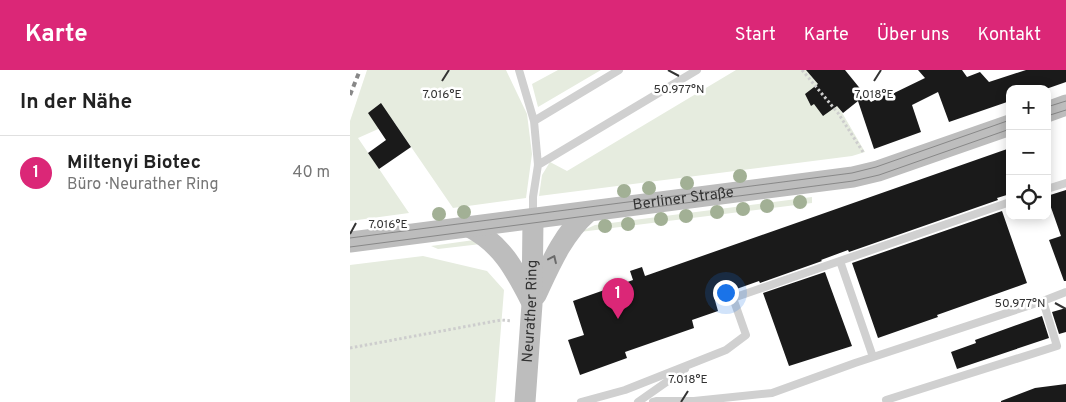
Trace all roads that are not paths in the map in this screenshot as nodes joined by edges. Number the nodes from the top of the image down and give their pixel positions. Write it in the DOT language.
graph roads {
  1 [pos="519,70"];
  2 [pos="619,70"];
  3 [pos="697,70"];
  4 [pos="1066,105"];
  5 [pos="1051,111"];
  6 [pos="534,121"];
  7 [pos="1006,126"];
  8 [pos="538,165"];
  9 [pos="1066,183"];
  10 [pos="1051,188"];
  11 [pos="1006,203"];
  12 [pos="588,212"];
  13 [pos="533,219"];
  14 [pos="469,227"];
  15 [pos="350,242"];
  16 [pos="840,261"];
  17 [pos="1066,292"];
  18 [pos="1043,301"];
  19 [pos="531,313"];
  20 [pos="873,357"];
  21 [pos="697,361"];
  22 [pos="886,400"];
  23 [pos="525,402"];
  24 [pos="581,402"];
  25 [pos="638,402"];
  26 [pos="653,402"];
  1 -- 6 [label="lane"];
  2 -- 6 [label="lane"];
  3 -- 8 [label="lane"];
  4 -- 5 [label="main road"];
  6 -- 8 [label="lane"];
  7 -- 12 [label="main road, Berliner Straße"];
  8 -- 13 [label="lane"];
  9 -- 10 [label="lane"];
  11 -- 16 [label="lane"];
  12 -- 13 [label="main road, Berliner Straße"];
  19 -- 12 [label="main road, one-way"];
  13 -- 14 [label="main road, Berliner Straße"];
  13 -- 19 [label="main road, Neurather Ring"];
  14 -- 15 [label="main road, Berliner Straße"];
  14 -- 19 [label="main road"];
  16 -- 20 [label="lane"];
  16 -- 21 [label="lane"];
  17 -- 18 [label="lane"];
  18 -- 20 [label="lane"];
  18 -- 22 [label="lane"];
  19 -- 23 [label="main road, Neurather Ring"];
  20 -- 26 [label="lane"];
  21 -- 24 [label="lane"];
  21 -- 25 [label="lane"];
}
